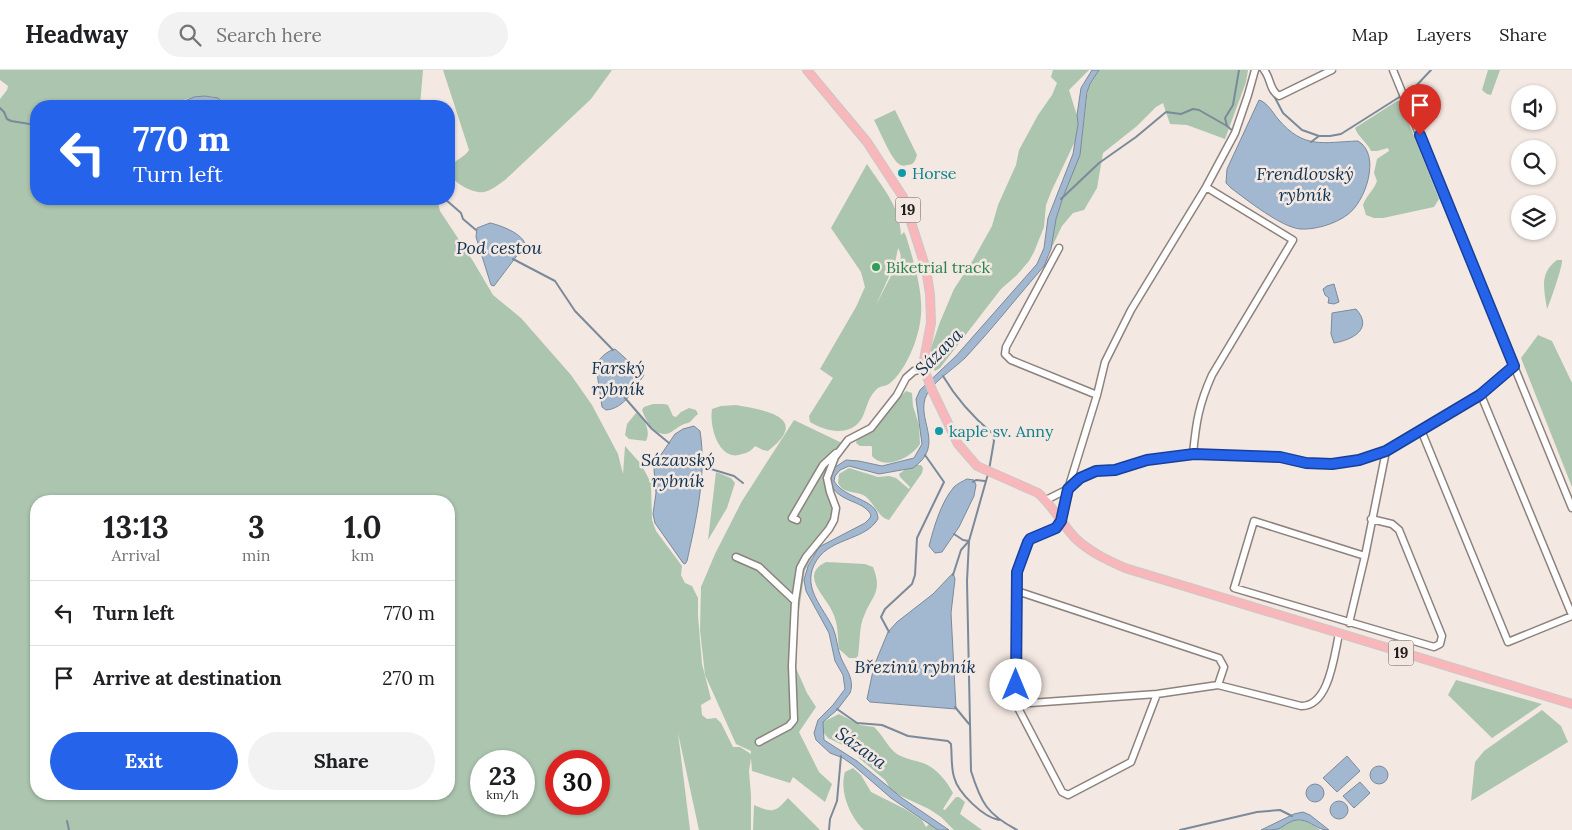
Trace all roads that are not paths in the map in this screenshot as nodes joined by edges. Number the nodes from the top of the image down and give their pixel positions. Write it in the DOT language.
graph roads {
  1 [pos="807,70"];
  2 [pos="1255,70"];
  3 [pos="1264,70"];
  4 [pos="1332,70"];
  5 [pos="1393,70"];
  6 [pos="1206,186"];
  7 [pos="1059,248"];
  8 [pos="1514,366"];
  9 [pos="924,369"];
  10 [pos="1097,395"];
  11 [pos="1480,395"];
  12 [pos="1421,430"];
  13 [pos="838,451"];
  14 [pos="1386,451"];
  15 [pos="1194,454"];
  16 [pos="1068,489"];
  17 [pos="1046,500"];
  18 [pos="1572,508"];
  19 [pos="1371,519"];
  20 [pos="796,520"];
  21 [pos="1061,521"];
  22 [pos="1365,556"];
  23 [pos="736,557"];
  24 [pos="1017,591"];
  25 [pos="795,601"];
  26 [pos="1572,616"];
  27 [pos="1349,623"];
  28 [pos="1339,634"];
  29 [pos="1218,685"];
  30 [pos="1157,694"];
  31 [pos="1016,704"];
  32 [pos="1572,704"];
  33 [pos="759,742"];
  1 -- 9 [label="main road, 19"];
  2 -- 6 [label="street"];
  3 -- 4 [label="street"];
  5 -- 8 [label="street"];
  6 -- 10 [label="street"];
  6 -- 15 [label="street"];
  7 -- 10 [label="street"];
  8 -- 11 [label="street"];
  8 -- 18 [label="street"];
  9 -- 13 [label="street"];
  9 -- 17 [label="main road, 19"];
  10 -- 16 [label="street"];
  11 -- 12 [label="street"];
  11 -- 26 [label="street"];
  12 -- 14 [label="street"];
  12 -- 26 [label="street"];
  13 -- 20 [label="street"];
  13 -- 25 [label="street"];
  14 -- 15 [label="street"];
  14 -- 19 [label="street"];
  15 -- 16 [label="street"];
  16 -- 17 [label="street"];
  16 -- 21 [label="street"];
  17 -- 21 [label="main road, 19"];
  19 -- 22 [label="street"];
  19 -- 27 [label="street"];
  21 -- 24 [label="street"];
  21 -- 28 [label="main road, 19"];
  22 -- 27 [label="street"];
  22 -- 27 [label="street"];
  23 -- 25 [label="street"];
  24 -- 29 [label="street"];
  24 -- 31 [label="street"];
  25 -- 33 [label="street"];
  28 -- 29 [label="street"];
  28 -- 32 [label="main road, 19"];
  29 -- 30 [label="street"];
  30 -- 31 [label="street"];
  30 -- 31 [label="street"];
}
